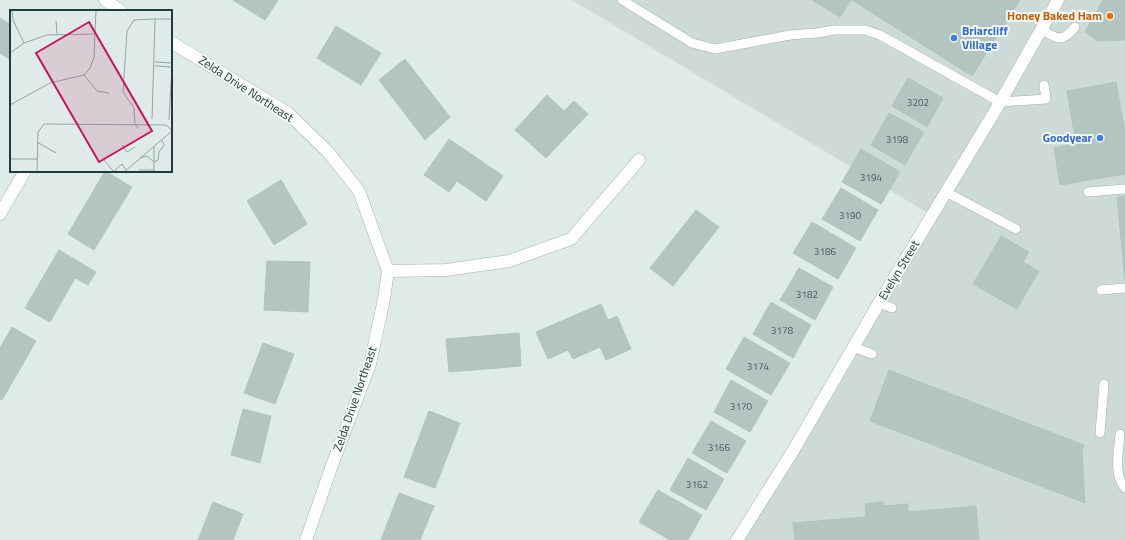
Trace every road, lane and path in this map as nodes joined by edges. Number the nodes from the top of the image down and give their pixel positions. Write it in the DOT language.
graph roads {
  1 [pos="105,0"];
  2 [pos="622,0"];
  3 [pos="1058,0"];
  4 [pos="118,10"];
  5 [pos="1075,27"];
  6 [pos="1041,30"];
  7 [pos="172,43"];
  8 [pos="1044,85"];
  9 [pos="1000,102"];
  10 [pos="639,160"];
  11 [pos="24,172"];
  12 [pos="1125,189"];
  13 [pos="946,192"];
  14 [pos="1088,192"];
  15 [pos="0,214"];
  16 [pos="1016,229"];
  17 [pos="388,271"];
  18 [pos="1125,288"];
  19 [pos="1101,290"];
  20 [pos="879,303"];
  21 [pos="892,308"];
  22 [pos="853,347"];
  23 [pos="872,354"];
  24 [pos="1104,384"];
  25 [pos="1100,433"];
  26 [pos="1120,434"];
  27 [pos="1125,488"];
  28 [pos="306,540"];
  29 [pos="737,540"];
  1 -- 4 [label="street"];
  2 -- 9 [label="lane"];
  3 -- 6 [label="street, Evelyn Street"];
  5 -- 6 [label="lane"];
  6 -- 9 [label="street, Evelyn Street"];
  7 -- 17 [label="street, Zelda Drive Northeast"];
  8 -- 9 [label="lane"];
  9 -- 13 [label="street, Evelyn Street"];
  10 -- 17 [label="street"];
  11 -- 15 [label="street"];
  12 -- 14 [label="lane"];
  13 -- 16 [label="lane"];
  13 -- 20 [label="street, Evelyn Street"];
  17 -- 28 [label="street, Zelda Drive Northeast"];
  18 -- 19 [label="lane"];
  20 -- 21 [label="lane"];
  20 -- 22 [label="street, Evelyn Street"];
  22 -- 23 [label="lane"];
  22 -- 29 [label="street, Evelyn Street"];
  24 -- 25 [label="lane"];
  26 -- 27 [label="lane"];
}
